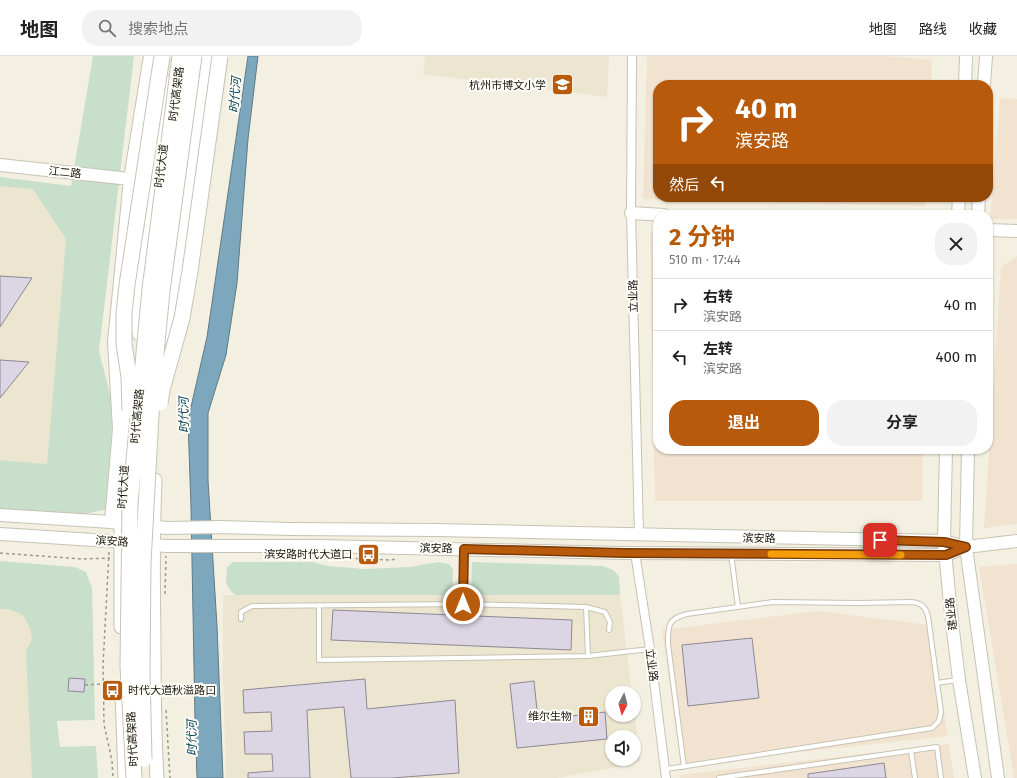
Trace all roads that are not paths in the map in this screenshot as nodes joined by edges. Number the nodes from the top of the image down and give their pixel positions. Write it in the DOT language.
graph roads {
  1 [pos="150,56"];
  2 [pos="162,56"];
  3 [pos="168,56"];
  4 [pos="175,56"];
  5 [pos="180,56"];
  6 [pos="194,56"];
  7 [pos="202,56"];
  8 [pos="208,56"];
  9 [pos="220,56"];
  10 [pos="632,56"];
  11 [pos="966,56"];
  12 [pos="986,56"];
  13 [pos="965,80"];
  14 [pos="984,80"];
  15 [pos="0,165"];
  16 [pos="130,179"];
  17 [pos="631,213"];
  18 [pos="653,214"];
  19 [pos="993,230"];
  20 [pos="1017,231"];
  21 [pos="139,284"];
  22 [pos="176,299"];
  23 [pos="139,334"];
  24 [pos="163,340"];
  25 [pos="136,365"];
  26 [pos="118,416"];
  27 [pos="946,454"];
  28 [pos="968,454"];
  29 [pos="133,464"];
  30 [pos="148,468"];
  31 [pos="0,515"];
  32 [pos="116,523"];
  33 [pos="153,527"];
  34 [pos="0,534"];
  35 [pos="639,535"];
  36 [pos="115,541"];
  37 [pos="1017,541"];
  38 [pos="944,542"];
  39 [pos="160,545"];
  40 [pos="966,547"];
  41 [pos="464,549"];
  42 [pos="635,553"];
  43 [pos="730,554"];
  44 [pos="946,555"];
  45 [pos="463,604"];
  46 [pos="319,606"];
  47 [pos="586,607"];
  48 [pos="738,607"];
  49 [pos="241,619"];
  50 [pos="609,630"];
  51 [pos="650,649"];
  52 [pos="588,656"];
  53 [pos="959,680"];
  54 [pos="937,683"];
  55 [pos="911,751"];
  56 [pos="684,767"];
  57 [pos="665,769"];
  58 [pos="125,778"];
  59 [pos="134,778"];
  60 [pos="145,778"];
  61 [pos="157,778"];
  62 [pos="666,778"];
  63 [pos="719,778"];
  64 [pos="915,778"];
  65 [pos="941,778"];
  66 [pos="976,778"];
  67 [pos="998,778"];
  1 -- 16 [label="main road"];
  2 -- 29 [label="highway, bridge"];
  3 -- 21 [label="highway"];
  4 -- 23 [label="main road, 时代大道"];
  5 -- 29 [label="highway, 时代高架路, bridge"];
  6 -- 30 [label="highway, 时代高架路, bridge"];
  7 -- 24 [label="main road"];
  8 -- 22 [label="highway"];
  9 -- 30 [label="highway, bridge"];
  10 -- 17 [label="street, 立业路"];
  11 -- 13 [label="main road"];
  12 -- 14 [label="main road"];
  15 -- 16 [label="main road, 江二路"];
  16 -- 26 [label="main road"];
  17 -- 18 [label="main road"];
  17 -- 35 [label="street, 立业路"];
  19 -- 20 [label="main road"];
  21 -- 23 [label="main road"];
  22 -- 24 [label="main road"];
  23 -- 25 [label="main road, 时代大道"];
  24 -- 33 [label="main road"];
  25 -- 26 [label="main road"];
  25 -- 32 [label="main road, 时代大道"];
  26 -- 32 [label="main road"];
  27 -- 38 [label="main road, 建业路"];
  28 -- 40 [label="main road"];
  29 -- 59 [label="highway, 时代高架路, bridge"];
  30 -- 60 [label="highway, 时代高架路, bridge"];
  31 -- 32 [label="main road, 滨安路"];
  32 -- 33 [label="main road, 滨安路"];
  32 -- 36 [label="main road, 时代大道"];
  33 -- 35 [label="main road, 滨安路"];
  33 -- 39 [label="main road"];
  34 -- 36 [label="main road, 滨安路"];
  35 -- 38 [label="main road, 滨安路"];
  36 -- 39 [label="main road, 滨安路"];
  36 -- 58 [label="main road, 时代大道"];
  37 -- 40 [label="main road, 滨安路"];
  38 -- 40 [label="main road, 滨安路"];
  38 -- 44 [label="main road, 建业路"];
  39 -- 41 [label="main road, 滨安路"];
  39 -- 61 [label="main road"];
  40 -- 44 [label="main road, 滨安路"];
  40 -- 67 [label="main road"];
  41 -- 42 [label="main road, 滨安路"];
  41 -- 45 [label="lane"];
  42 -- 43 [label="main road, 滨安路"];
  42 -- 51 [label="street, 立业路"];
  43 -- 44 [label="main road, 滨安路"];
  43 -- 48 [label="lane"];
  44 -- 53 [label="main road, 建业路"];
  45 -- 46 [label="lane"];
  45 -- 47 [label="lane"];
  46 -- 49 [label="lane"];
  46 -- 52 [label="lane"];
  47 -- 50 [label="lane"];
  47 -- 52 [label="lane"];
  48 -- 54 [label="lane"];
  48 -- 56 [label="lane"];
  51 -- 52 [label="lane"];
  51 -- 57 [label="street, 立业路"];
  53 -- 54 [label="lane"];
  53 -- 66 [label="main road, 建业路"];
  54 -- 56 [label="lane"];
  55 -- 63 [label="lane"];
  55 -- 64 [label="lane"];
  55 -- 65 [label="lane"];
  56 -- 57 [label="lane"];
  57 -- 62 [label="street, 立业路"];
}
